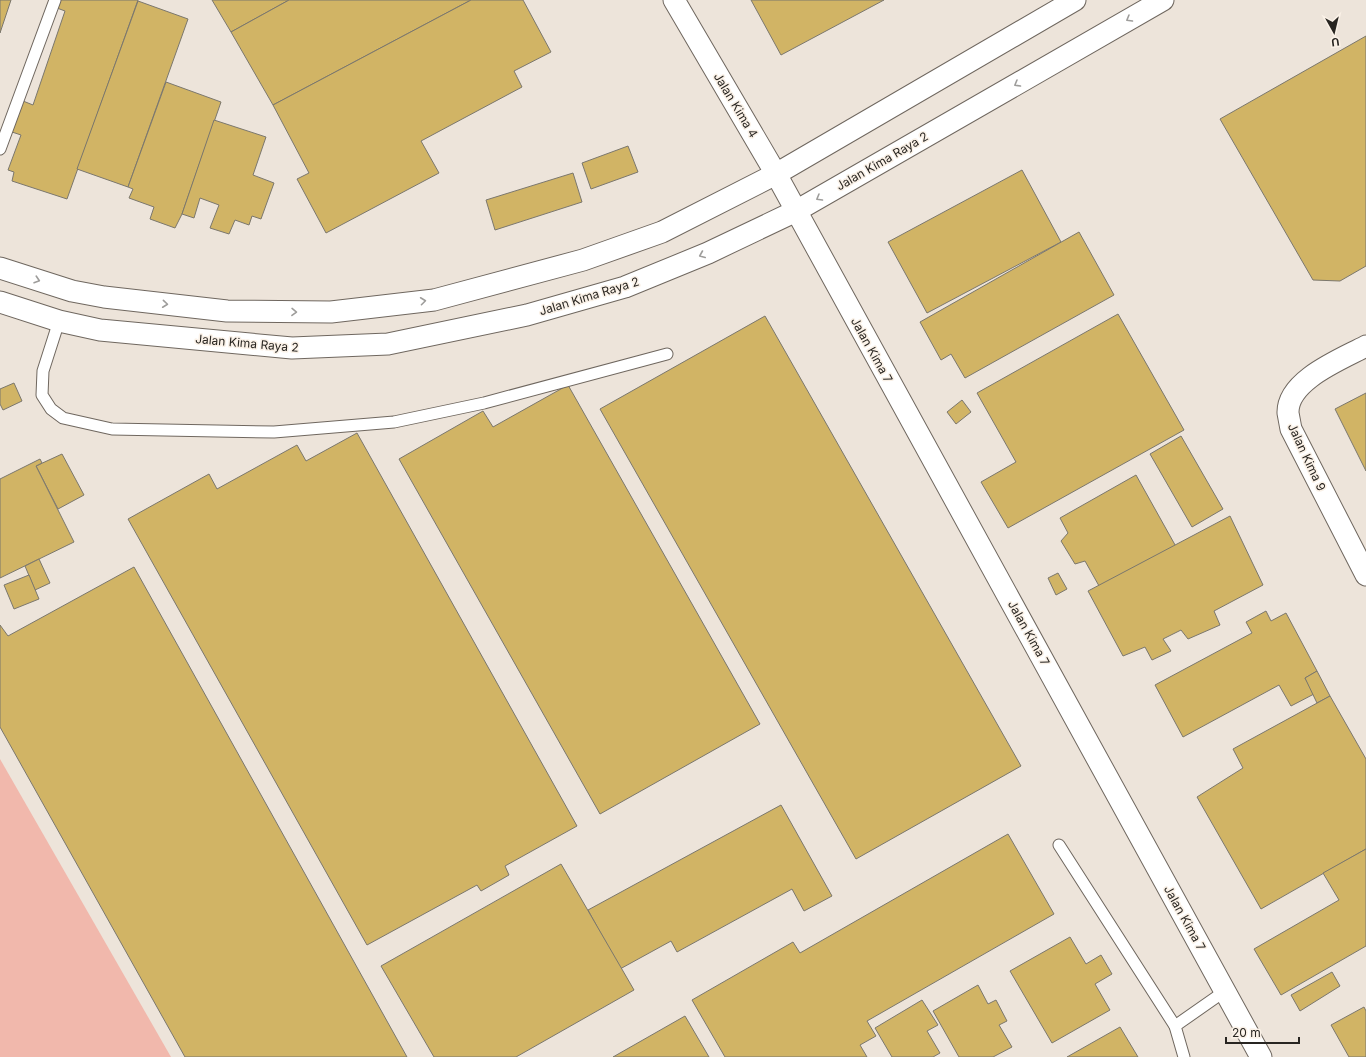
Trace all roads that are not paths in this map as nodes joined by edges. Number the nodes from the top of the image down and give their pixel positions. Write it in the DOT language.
graph roads {
  1 [pos="56,0"];
  2 [pos="674,0"];
  3 [pos="1076,0"];
  4 [pos="1163,0"];
  5 [pos="0,149"];
  6 [pos="776,174"];
  7 [pos="796,211"];
  8 [pos="0,268"];
  9 [pos="0,302"];
  10 [pos="59,321"];
  11 [pos="1366,346"];
  12 [pos="667,354"];
  13 [pos="1366,575"];
  14 [pos="1059,845"];
  15 [pos="1225,991"];
  16 [pos="1175,1026"];
  17 [pos="1184,1057"];
  18 [pos="1261,1057"];
  1 -- 5 [label="lane"];
  2 -- 6 [label="street, Jalan Kima 4"];
  3 -- 6 [label="street"];
  4 -- 7 [label="street, Jalan Kima Raya 2, one-way"];
  6 -- 7 [label="street, Jalan Kima 4"];
  8 -- 6 [label="street, one-way"];
  7 -- 10 [label="street, Jalan Kima Raya 2, one-way"];
  7 -- 15 [label="street, Jalan Kima 7"];
  9 -- 10 [label="street, Jalan Kima Raya 2"];
  10 -- 12 [label="lane"];
  11 -- 13 [label="street, Jalan Kima 9"];
  14 -- 16 [label="lane"];
  15 -- 16 [label="lane"];
  15 -- 18 [label="street, Jalan Kima 7"];
  16 -- 17 [label="lane"];
}
